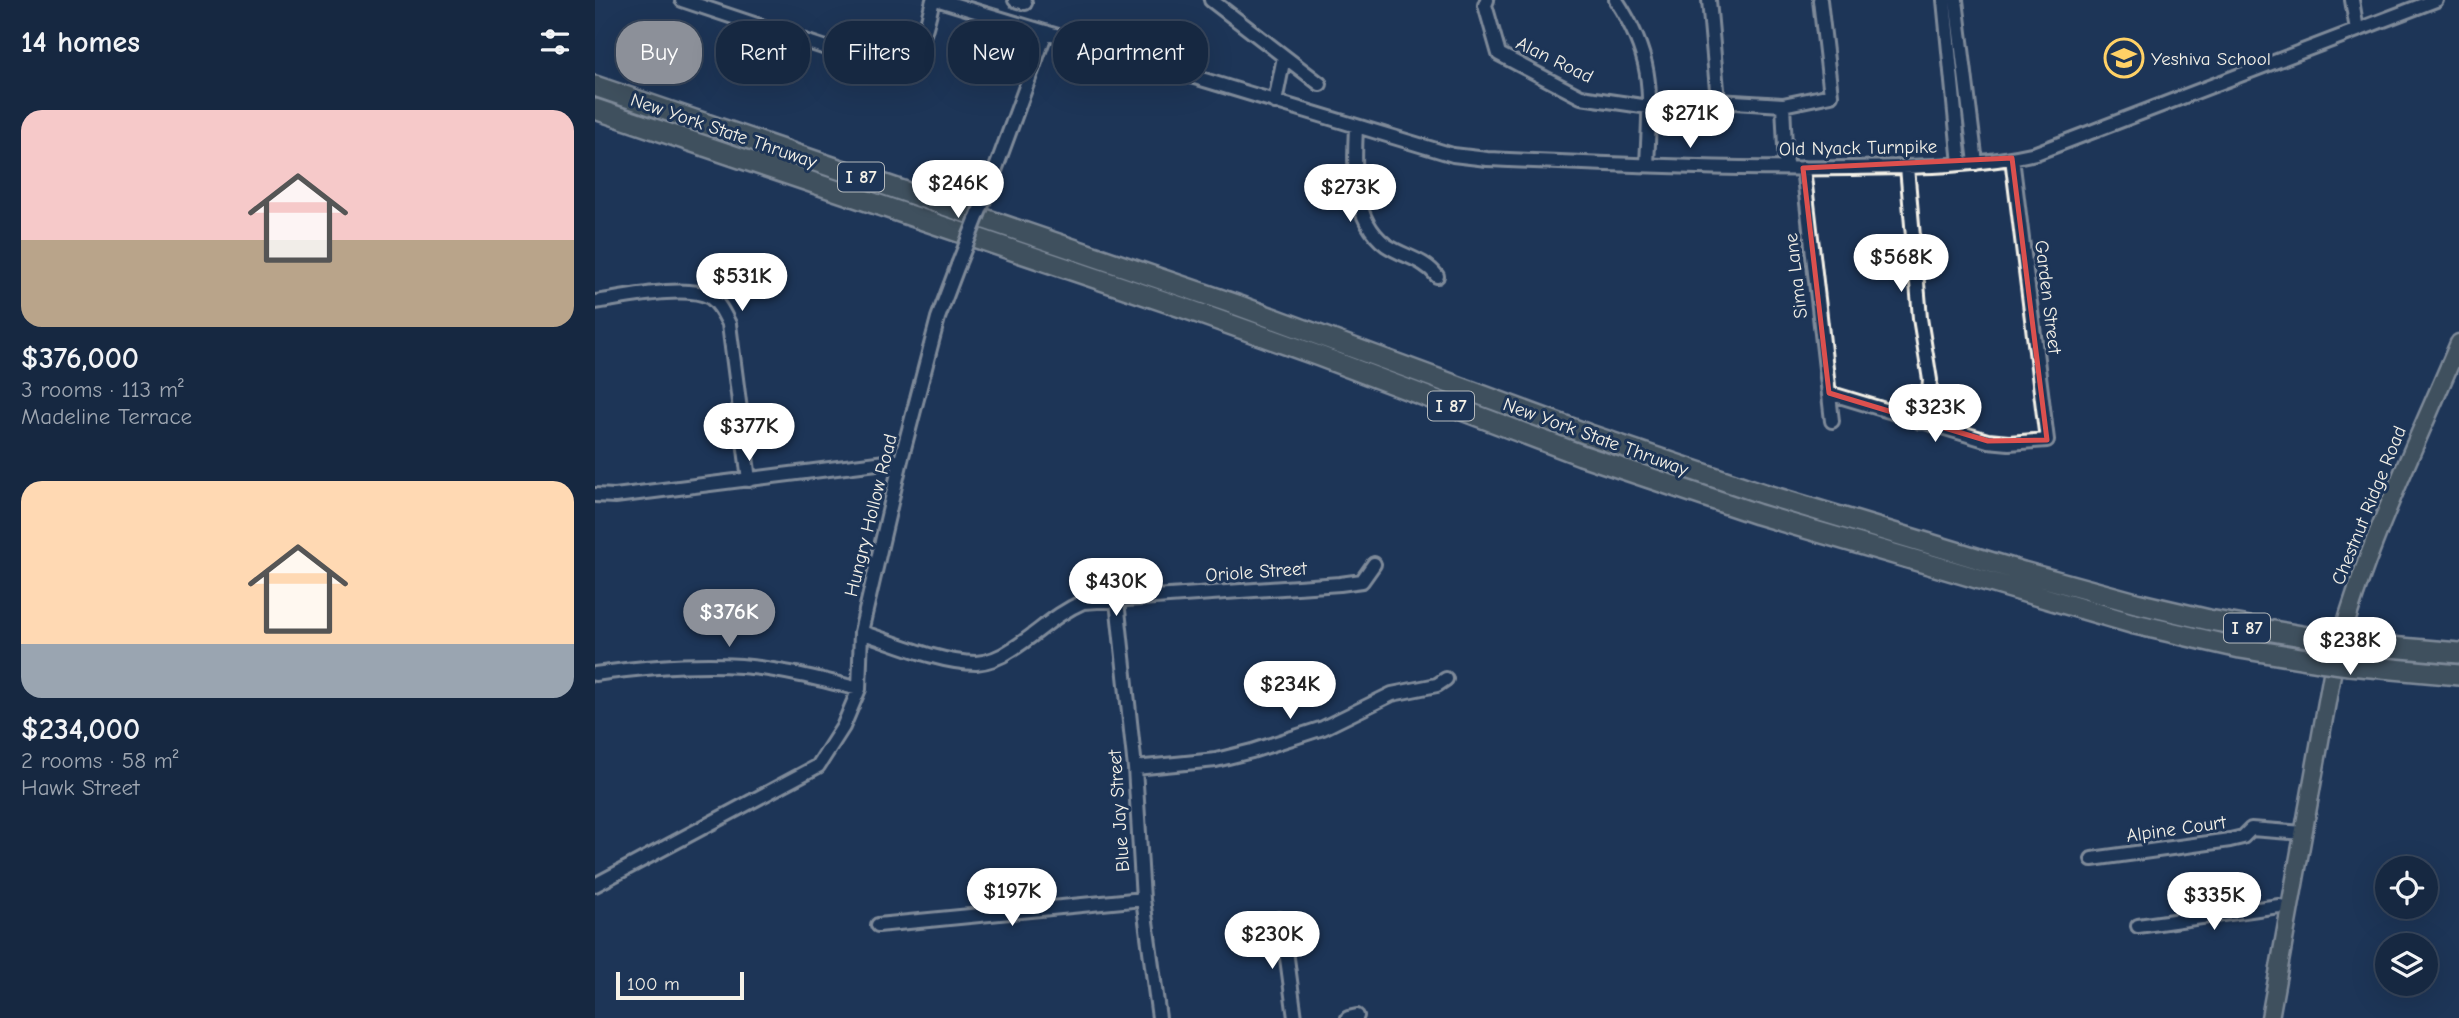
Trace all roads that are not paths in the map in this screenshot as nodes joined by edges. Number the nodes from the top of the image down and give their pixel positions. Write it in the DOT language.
graph roads {
  1 [pos="683,0"];
  2 [pos="933,0"];
  3 [pos="939,0"];
  4 [pos="1212,0"];
  5 [pos="1487,0"];
  6 [pos="1616,0"];
  7 [pos="1709,0"];
  8 [pos="1820,0"];
  9 [pos="1944,0"];
  10 [pos="1956,0"];
  11 [pos="2352,0"];
  12 [pos="2436,0"];
  13 [pos="2357,30"];
  14 [pos="1046,32"];
  15 [pos="1284,57"];
  16 [pos="1320,84"];
  17 [pos="595,86"];
  18 [pos="1275,102"];
  19 [pos="1783,105"];
  20 [pos="1650,107"];
  21 [pos="595,109"];
  22 [pos="1356,127"];
  23 [pos="2013,158"];
  24 [pos="1976,163"];
  25 [pos="1960,164"];
  26 [pos="1647,165"];
  27 [pos="1907,167"];
  28 [pos="1786,169"];
  29 [pos="1803,169"];
  30 [pos="1437,276"];
  31 [pos="595,302"];
  32 [pos="2459,344"];
  33 [pos="1829,393"];
  34 [pos="1832,421"];
  35 [pos="1920,422"];
  36 [pos="901,460"];
  37 [pos="748,480"];
  38 [pos="595,495"];
  39 [pos="1374,565"];
  40 [pos="1117,601"];
  41 [pos="861,632"];
  42 [pos="2459,653"];
  43 [pos="595,674"];
  44 [pos="2459,675"];
  45 [pos="1446,679"];
  46 [pos="859,689"];
  47 [pos="1135,768"];
  48 [pos="2304,833"];
  49 [pos="2092,859"];
  50 [pos="595,885"];
  51 [pos="1143,899"];
  52 [pos="2290,908"];
  53 [pos="1279,919"];
  54 [pos="878,925"];
  55 [pos="2138,926"];
  56 [pos="1159,1018"];
  57 [pos="1295,1018"];
  58 [pos="2270,1018"];
  1 -- 2 [label="street"];
  3 -- 14 [label="street, Old Nyack Turnpike"];
  4 -- 15 [label="street"];
  5 -- 20 [label="street, Alan Road"];
  6 -- 20 [label="street"];
  7 -- 19 [label="street"];
  8 -- 19 [label="street"];
  9 -- 25 [label="street"];
  10 -- 24 [label="street"];
  11 -- 13 [label="street"];
  12 -- 13 [label="street, Old Nyack Turnpike"];
  13 -- 23 [label="street, Old Nyack Turnpike"];
  14 -- 18 [label="street, Old Nyack Turnpike"];
  14 -- 36 [label="street, Hungry Hollow Road, bridge"];
  15 -- 16 [label="street"];
  15 -- 18 [label="street"];
  17 -- 42 [label="highway, New York State Thruway / I 87, bridge"];
  18 -- 22 [label="street, Old Nyack Turnpike"];
  19 -- 28 [label="street"];
  20 -- 26 [label="street"];
  21 -- 44 [label="highway, New York State Thruway / I 87, bridge"];
  22 -- 26 [label="street, Old Nyack Turnpike"];
  22 -- 30 [label="street"];
  23 -- 24 [label="street, Old Nyack Turnpike"];
  23 -- 35 [label="street, Garden Street"];
  24 -- 25 [label="street, Old Nyack Turnpike"];
  25 -- 27 [label="street, Old Nyack Turnpike"];
  26 -- 28 [label="street, Old Nyack Turnpike"];
  27 -- 29 [label="street, Old Nyack Turnpike"];
  27 -- 35 [label="street"];
  28 -- 29 [label="street, Old Nyack Turnpike"];
  29 -- 33 [label="street, Sima Lane"];
  31 -- 37 [label="street"];
  32 -- 48 [label="main road, Chestnut Ridge Road"];
  33 -- 34 [label="street, Sima Lane"];
  33 -- 35 [label="street"];
  36 -- 37 [label="street"];
  36 -- 41 [label="street, Hungry Hollow Road"];
  37 -- 38 [label="street"];
  39 -- 40 [label="street, Oriole Street"];
  40 -- 41 [label="street, Oriole Street"];
  40 -- 47 [label="street, Blue Jay Street"];
  41 -- 46 [label="street, Hungry Hollow Road"];
  43 -- 46 [label="street"];
  45 -- 47 [label="street"];
  46 -- 50 [label="street, Hungry Hollow Road"];
  47 -- 51 [label="street, Blue Jay Street"];
  48 -- 49 [label="street, Alpine Court"];
  48 -- 52 [label="main road, Chestnut Ridge Road"];
  51 -- 54 [label="street"];
  51 -- 56 [label="street, Blue Jay Street"];
  52 -- 55 [label="street"];
  52 -- 58 [label="main road, Chestnut Ridge Road"];
  53 -- 57 [label="street"];
}
